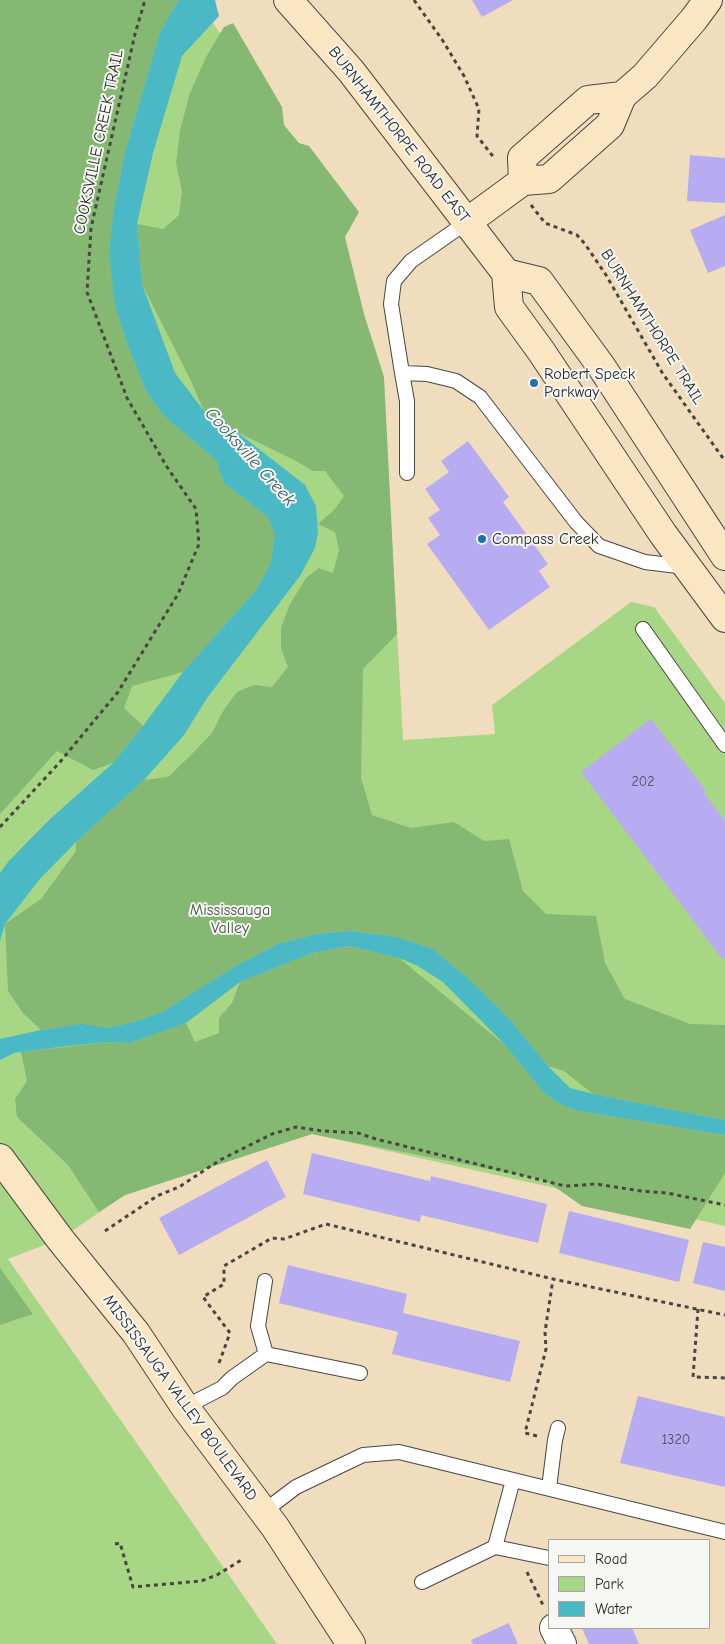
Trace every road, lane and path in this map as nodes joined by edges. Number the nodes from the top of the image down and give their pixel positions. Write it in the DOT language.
graph roads {
  1 [pos="145,0"];
  2 [pos="288,0"];
  3 [pos="414,0"];
  4 [pos="708,0"];
  5 [pos="478,136"];
  6 [pos="467,222"];
  7 [pos="545,223"];
  8 [pos="506,273"];
  9 [pos="402,372"];
  10 [pos="725,461"];
  11 [pos="407,473"];
  12 [pos="725,556"];
  13 [pos="689,567"];
  14 [pos="725,618"];
  15 [pos="643,629"];
  16 [pos="725,745"];
  17 [pos="0,828"];
  18 [pos="0,1158"];
  19 [pos="725,1205"];
  20 [pos="105,1231"];
  21 [pos="553,1278"];
  22 [pos="264,1281"];
  23 [pos="698,1309"];
  24 [pos="725,1315"];
  25 [pos="266,1354"];
  26 [pos="218,1369"];
  27 [pos="360,1373"];
  28 [pos="725,1378"];
  29 [pos="185,1407"];
  30 [pos="527,1427"];
  31 [pos="558,1428"];
  32 [pos="513,1480"];
  33 [pos="549,1488"];
  34 [pos="263,1512"];
  35 [pos="725,1532"];
  36 [pos="115,1544"];
  37 [pos="495,1547"];
  38 [pos="548,1558"];
  39 [pos="243,1560"];
  40 [pos="528,1574"];
  41 [pos="422,1582"];
  42 [pos="538,1594"];
  43 [pos="554,1629"];
  44 [pos="351,1644"];
  45 [pos="562,1644"];
  1 -- 17 [label="path, COOKSVILLE CREEK TRAIL"];
  2 -- 6 [label="main road, BURNHAMTHORPE ROAD EAST"];
  3 -- 5 [label="path"];
  4 -- 6 [label="main road"];
  6 -- 8 [label="main road, BURNHAMTHORPE ROAD EAST"];
  6 -- 9 [label="lane"];
  7 -- 10 [label="path, BURNHAMTHORPE TRAIL"];
  8 -- 12 [label="main road"];
  8 -- 13 [label="main road"];
  9 -- 11 [label="lane"];
  9 -- 13 [label="lane"];
  13 -- 14 [label="main road"];
  15 -- 16 [label="lane"];
  18 -- 29 [label="main road, MISSISSAUGA VALLEY BOULEVARD"];
  19 -- 20 [label="path"];
  21 -- 23 [label="path"];
  21 -- 26 [label="path"];
  21 -- 30 [label="path"];
  22 -- 25 [label="lane"];
  23 -- 24 [label="path"];
  23 -- 28 [label="path"];
  25 -- 27 [label="lane"];
  25 -- 29 [label="lane"];
  29 -- 34 [label="main road, MISSISSAUGA VALLEY BOULEVARD"];
  31 -- 33 [label="lane"];
  32 -- 33 [label="lane"];
  32 -- 34 [label="lane"];
  32 -- 37 [label="lane"];
  33 -- 35 [label="lane"];
  34 -- 44 [label="main road, MISSISSAUGA VALLEY BOULEVARD"];
  36 -- 39 [label="path"];
  37 -- 38 [label="lane"];
  37 -- 41 [label="lane"];
  40 -- 42 [label="path"];
  43 -- 45 [label="street"];
}
